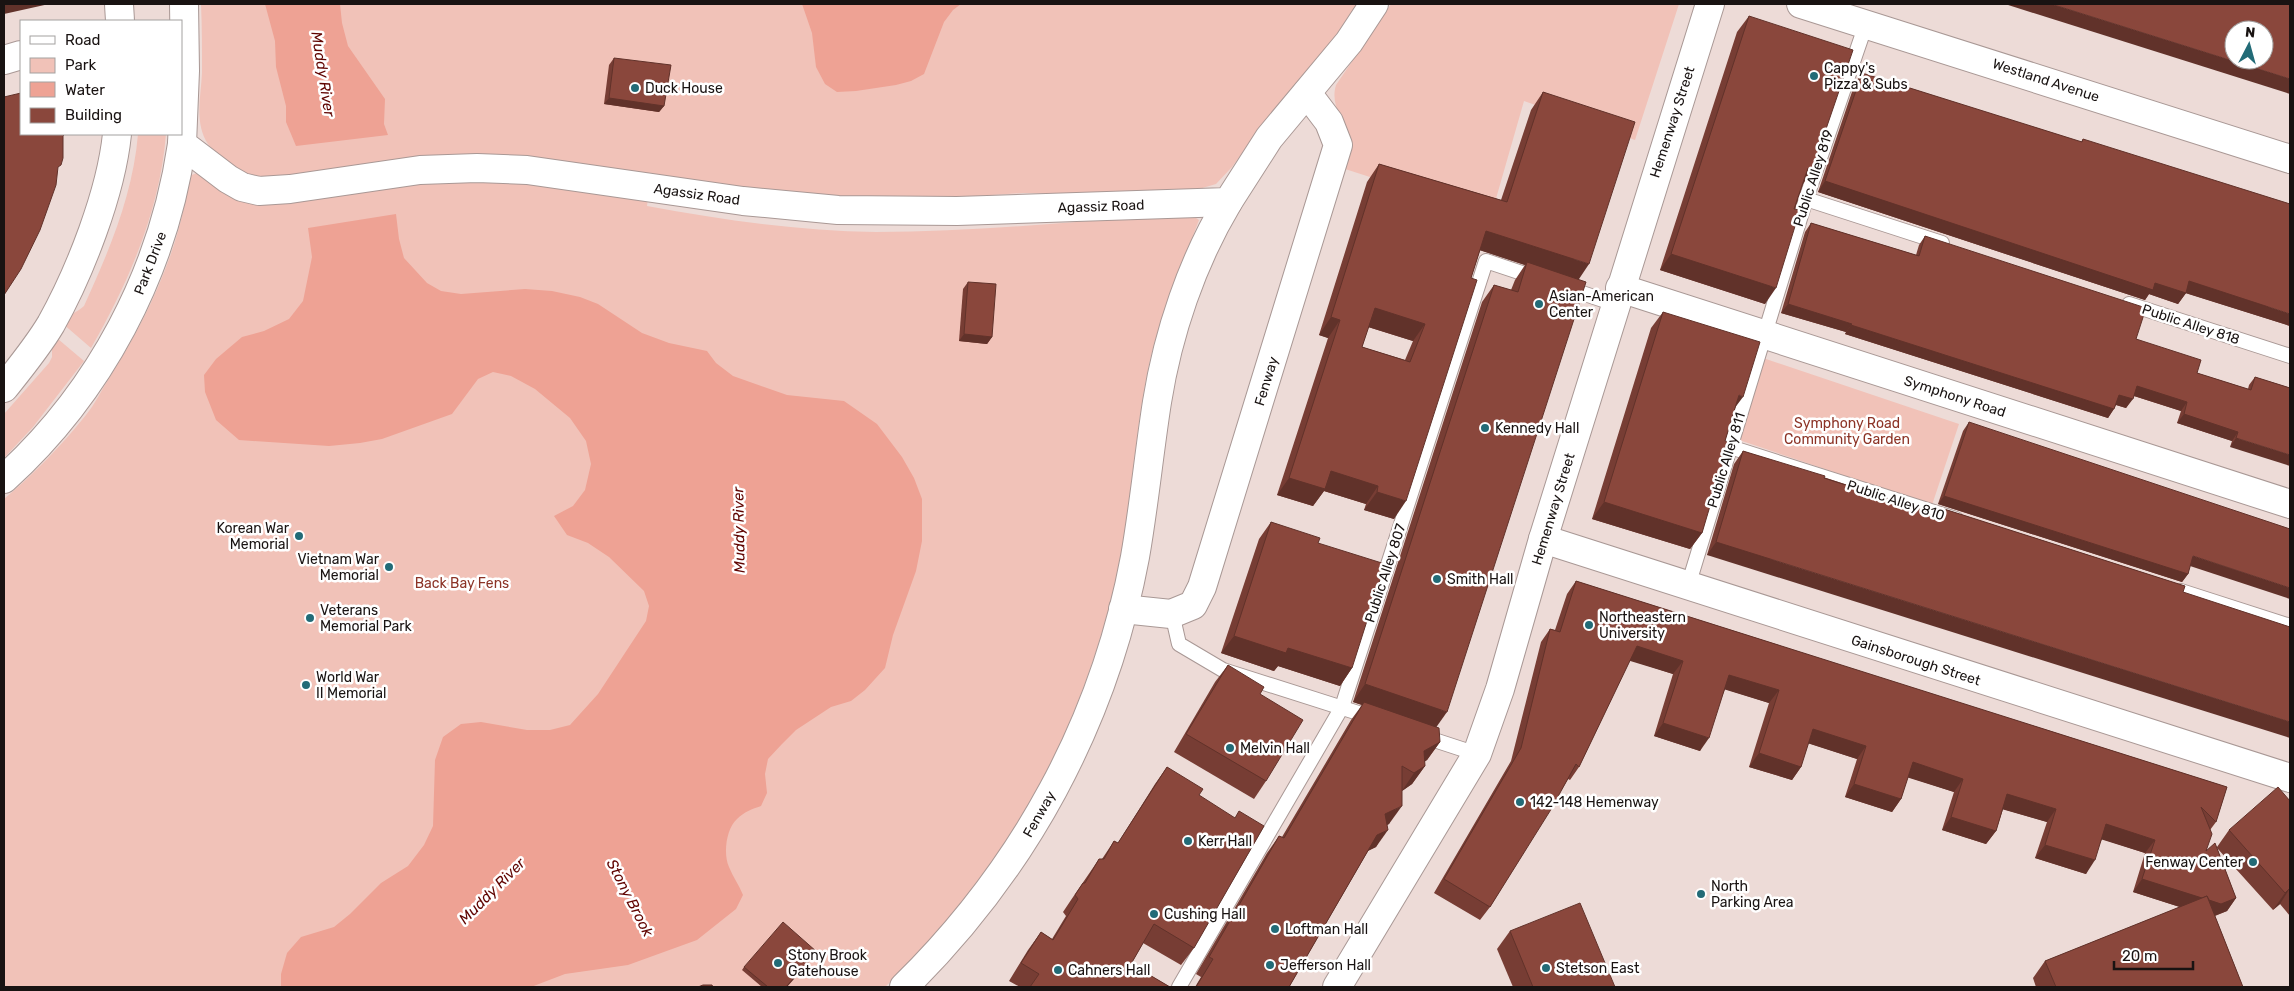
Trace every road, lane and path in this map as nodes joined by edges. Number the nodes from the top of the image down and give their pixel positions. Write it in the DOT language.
graph roads {
  1 [pos="119,4"];
  2 [pos="1374,4"];
  3 [pos="1710,4"];
  4 [pos="1801,4"];
  5 [pos="183,19"];
  6 [pos="120,20"];
  7 [pos="1866,24"];
  8 [pos="20,55"];
  9 [pos="4,60"];
  10 [pos="1308,93"];
  11 [pos="117,135"];
  12 [pos="182,144"];
  13 [pos="2290,159"];
  14 [pos="1806,199"];
  15 [pos="1228,202"];
  16 [pos="1958,248"];
  17 [pos="1618,296"];
  18 [pos="2119,300"];
  19 [pos="1765,335"];
  20 [pos="2290,356"];
  21 [pos="4,388"];
  22 [pos="1730,446"];
  23 [pos="4,479"];
  24 [pos="2290,504"];
  25 [pos="1968,523"];
  26 [pos="1543,539"];
  27 [pos="1688,586"];
  28 [pos="2167,586"];
  29 [pos="1123,610"];
  30 [pos="1175,612"];
  31 [pos="2290,626"];
  32 [pos="1342,707"];
  33 [pos="1387,723"];
  34 [pos="1405,730"];
  35 [pos="1476,754"];
  36 [pos="2290,778"];
  37 [pos="904,987"];
  38 [pos="1179,987"];
  39 [pos="1337,987"];
  1 -- 6 [label="main road"];
  2 -- 10 [label="main road, Fenway"];
  3 -- 17 [label="main road, Hemenway Street"];
  4 -- 7 [label="main road, Westland Avenue"];
  5 -- 12 [label="main road, Park Drive"];
  7 -- 13 [label="main road, Westland Avenue"];
  7 -- 14 [label="lane, Public Alley 819"];
  8 -- 9 [label="main road"];
  10 -- 15 [label="main road, Fenway"];
  10 -- 30 [label="main road, Fenway"];
  11 -- 21 [label="main road"];
  12 -- 15 [label="main road, Agassiz Road"];
  12 -- 23 [label="main road, Park Drive"];
  14 -- 16 [label="lane"];
  14 -- 19 [label="lane, Public Alley 819"];
  15 -- 29 [label="main road, Fenway"];
  17 -- 19 [label="main road, Symphony Road"];
  17 -- 26 [label="main road, Hemenway Street"];
  17 -- 32 [label="lane, Public Alley 807"];
  18 -- 20 [label="lane, Public Alley 818"];
  19 -- 22 [label="lane, Public Alley 811"];
  19 -- 24 [label="main road, Symphony Road"];
  22 -- 25 [label="lane, Public Alley 810"];
  22 -- 27 [label="lane, Public Alley 811"];
  26 -- 27 [label="main road, Gainsborough Street"];
  26 -- 35 [label="main road, Hemenway Street"];
  27 -- 36 [label="main road, Gainsborough Street"];
  28 -- 31 [label="lane"];
  29 -- 30 [label="main road, Fenway"];
  29 -- 37 [label="main road, Fenway"];
  30 -- 32 [label="lane"];
  32 -- 33 [label="lane"];
  32 -- 38 [label="lane, Public Alley 807"];
  34 -- 35 [label="lane"];
  35 -- 39 [label="main road, Hemenway Street"];
}
